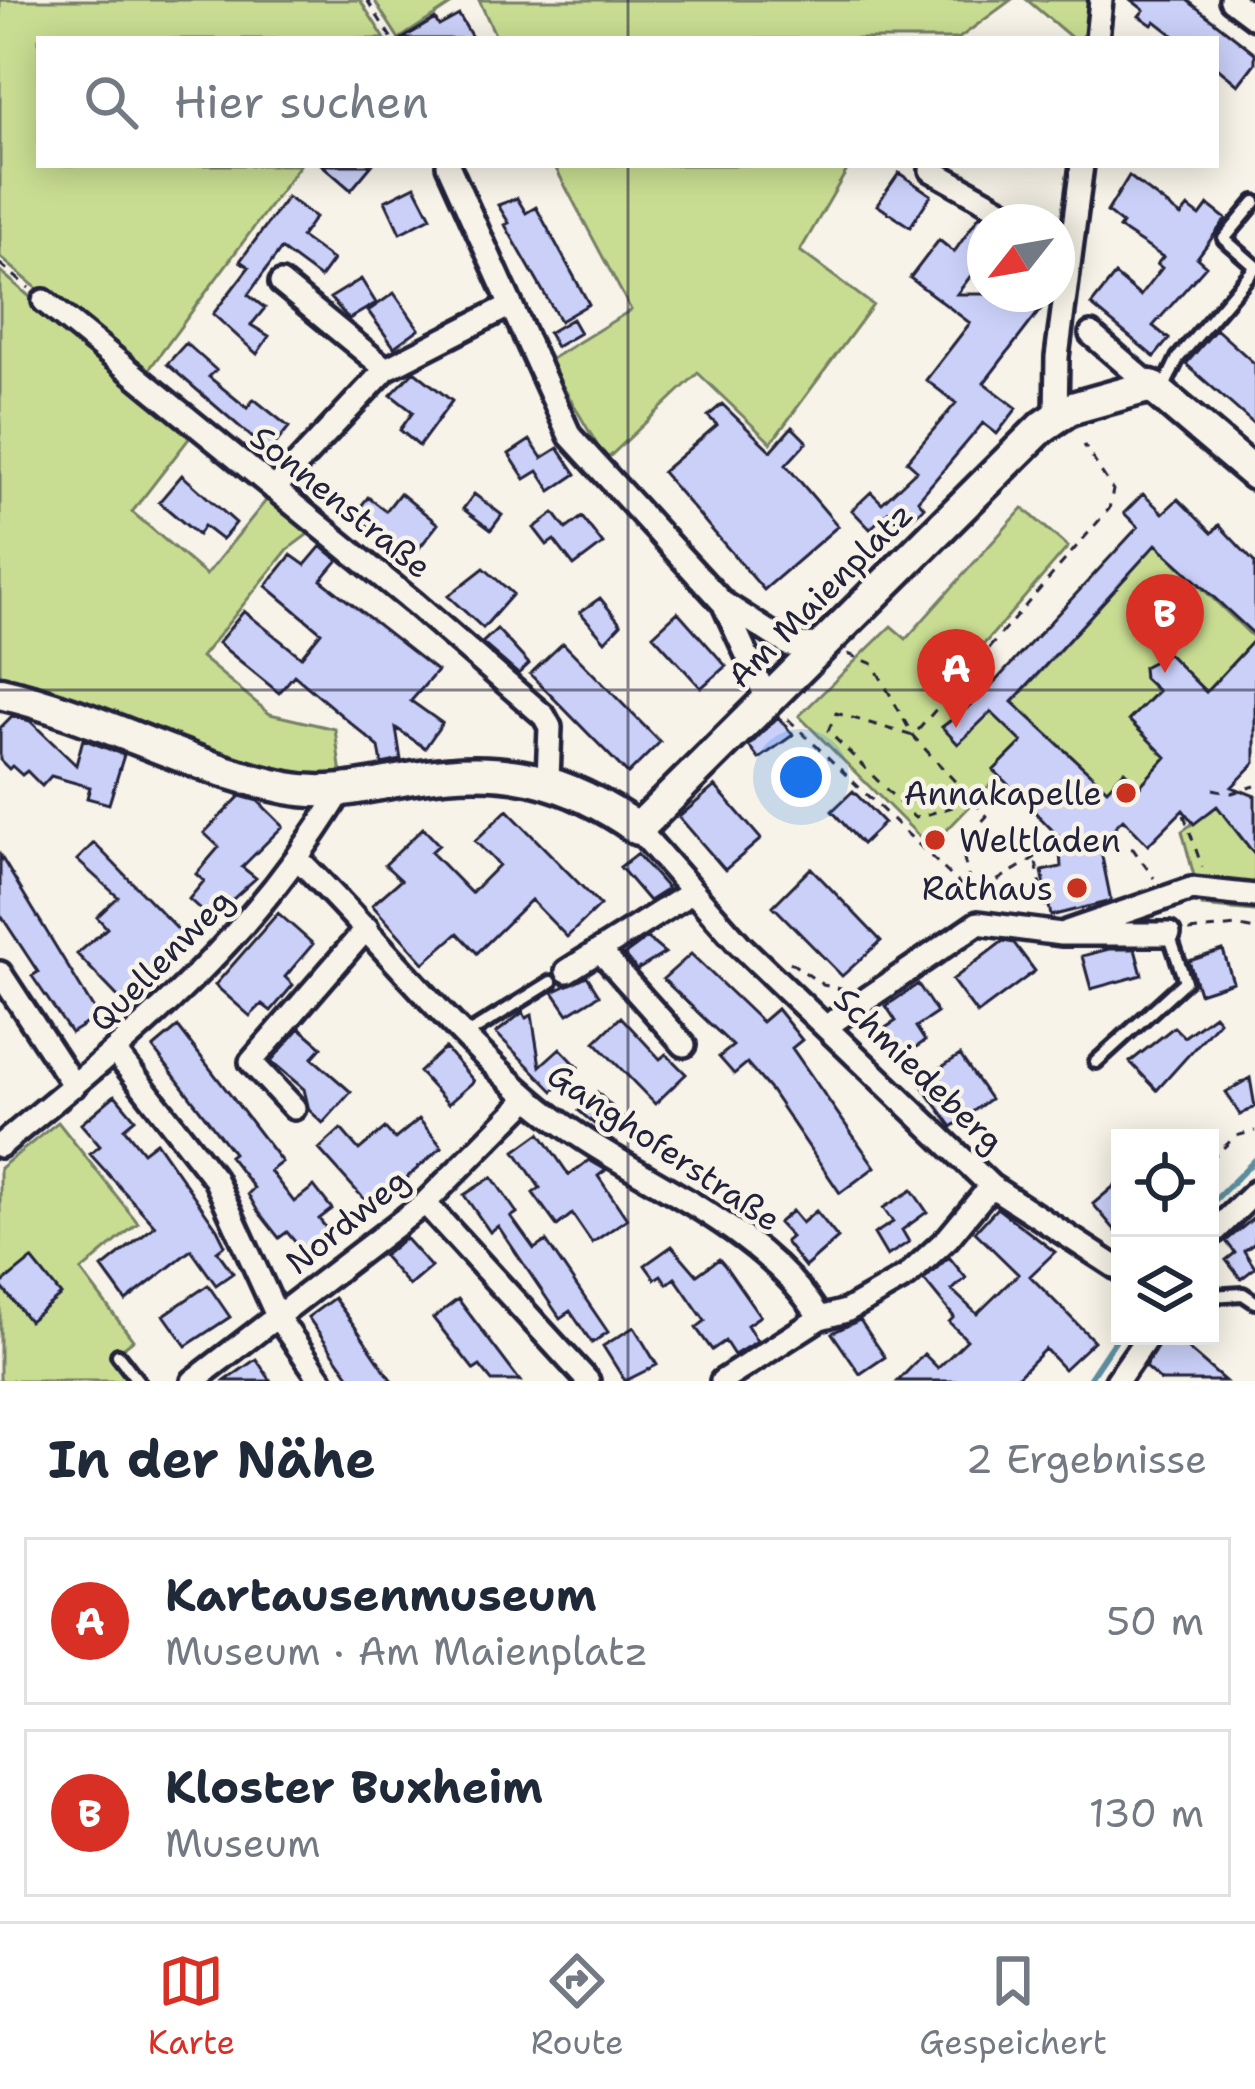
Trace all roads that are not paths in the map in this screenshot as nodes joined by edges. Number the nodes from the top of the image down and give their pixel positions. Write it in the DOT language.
graph roads {
  1 [pos="1101,0"];
  2 [pos="1231,0"];
  3 [pos="1255,19"];
  4 [pos="1097,36"];
  5 [pos="449,168"];
  6 [pos="1081,168"];
  7 [pos="932,170"];
  8 [pos="1255,202"];
  9 [pos="992,204"];
  10 [pos="1073,204"];
  11 [pos="1255,267"];
  12 [pos="281,284"];
  13 [pos="44,301"];
  14 [pos="507,307"];
  15 [pos="1060,312"];
  16 [pos="1091,334"];
  17 [pos="386,370"];
  18 [pos="1156,390"];
  19 [pos="1056,416"];
  20 [pos="1255,474"];
  21 [pos="274,489"];
  22 [pos="722,602"];
  23 [pos="821,644"];
  24 [pos="0,693"];
  25 [pos="767,698"];
  26 [pos="548,779"];
  27 [pos="340,793"];
  28 [pos="638,829"];
  29 [pos="299,860"];
  30 [pos="692,892"];
  31 [pos="1255,896"];
  32 [pos="367,928"];
  33 [pos="1061,934"];
  34 [pos="1169,934"];
  35 [pos="600,950"];
  36 [pos="0,974"];
  37 [pos="559,977"];
  38 [pos="1185,981"];
  39 [pos="1199,993"];
  40 [pos="827,1026"];
  41 [pos="1136,1026"];
  42 [pos="466,1034"];
  43 [pos="1147,1035"];
  44 [pos="684,1046"];
  45 [pos="117,1054"];
  46 [pos="1096,1062"];
  47 [pos="74,1085"];
  48 [pos="529,1098"];
  49 [pos="294,1108"];
  50 [pos="0,1146"];
  51 [pos="991,1186"];
  52 [pos="1255,1192"];
  53 [pos="425,1203"];
  54 [pos="1219,1227"];
  55 [pos="1111,1264"];
  56 [pos="1219,1296"];
  57 [pos="1253,1298"];
  58 [pos="278,1318"];
  59 [pos="820,1318"];
  60 [pos="1142,1345"];
  61 [pos="118,1355"];
  62 [pos="138,1381"];
  63 [pos="193,1381"];
  64 [pos="322,1381"];
  65 [pos="588,1381"];
  66 [pos="722,1381"];
  67 [pos="1117,1381"];
  1 -- 4 [label="street"];
  2 -- 3 [label="street"];
  5 -- 14 [label="street"];
  6 -- 10 [label="street"];
  7 -- 9 [label="street"];
  8 -- 11 [label="lane"];
  11 -- 18 [label="lane"];
  12 -- 17 [label="street"];
  13 -- 21 [label="street, Sonnenstraße"];
  14 -- 17 [label="street"];
  14 -- 22 [label="street"];
  15 -- 19 [label="street"];
  16 -- 18 [label="street"];
  17 -- 21 [label="street"];
  18 -- 19 [label="street"];
  18 -- 20 [label="street"];
  19 -- 23 [label="street, Am Maienplatz"];
  21 -- 26 [label="street, Sonnenstraße"];
  22 -- 23 [label="street"];
  22 -- 25 [label="street"];
  23 -- 25 [label="street, Am Maienplatz"];
  24 -- 27 [label="street"];
  25 -- 28 [label="street, Am Maienplatz"];
  26 -- 27 [label="street"];
  26 -- 28 [label="street"];
  27 -- 29 [label="street, Quellenweg"];
  28 -- 30 [label="street, Schmiedeberg"];
  29 -- 32 [label="street, Ganghoferstraße"];
  29 -- 45 [label="street, Quellenweg"];
  30 -- 35 [label="street"];
  30 -- 40 [label="street, Schmiedeberg"];
  31 -- 33 [label="street"];
  32 -- 42 [label="street, Ganghoferstraße"];
  32 -- 49 [label="street"];
  33 -- 34 [label="street"];
  33 -- 40 [label="street"];
  34 -- 38 [label="lane"];
  35 -- 37 [label="street"];
  35 -- 44 [label="street"];
  36 -- 47 [label="street"];
  37 -- 42 [label="lane"];
  38 -- 39 [label="lane"];
  38 -- 41 [label="lane"];
  40 -- 51 [label="street, Schmiedeberg"];
  41 -- 43 [label="lane"];
  41 -- 46 [label="lane"];
  42 -- 48 [label="street, Ganghoferstraße"];
  45 -- 47 [label="street, Quellenweg"];
  45 -- 58 [label="street"];
  47 -- 50 [label="street, Quellenweg"];
  48 -- 53 [label="street, Nordweg"];
  48 -- 59 [label="street, Ganghoferstraße"];
  51 -- 55 [label="street, Schmiedeberg"];
  51 -- 59 [label="street"];
  52 -- 54 [label="street"];
  53 -- 58 [label="street, Nordweg"];
  53 -- 65 [label="street"];
  56 -- 57 [label="lane"];
  58 -- 63 [label="street, Nordweg"];
  58 -- 64 [label="street"];
  59 -- 66 [label="street"];
  60 -- 67 [label="street"];
  61 -- 62 [label="lane"];
}
